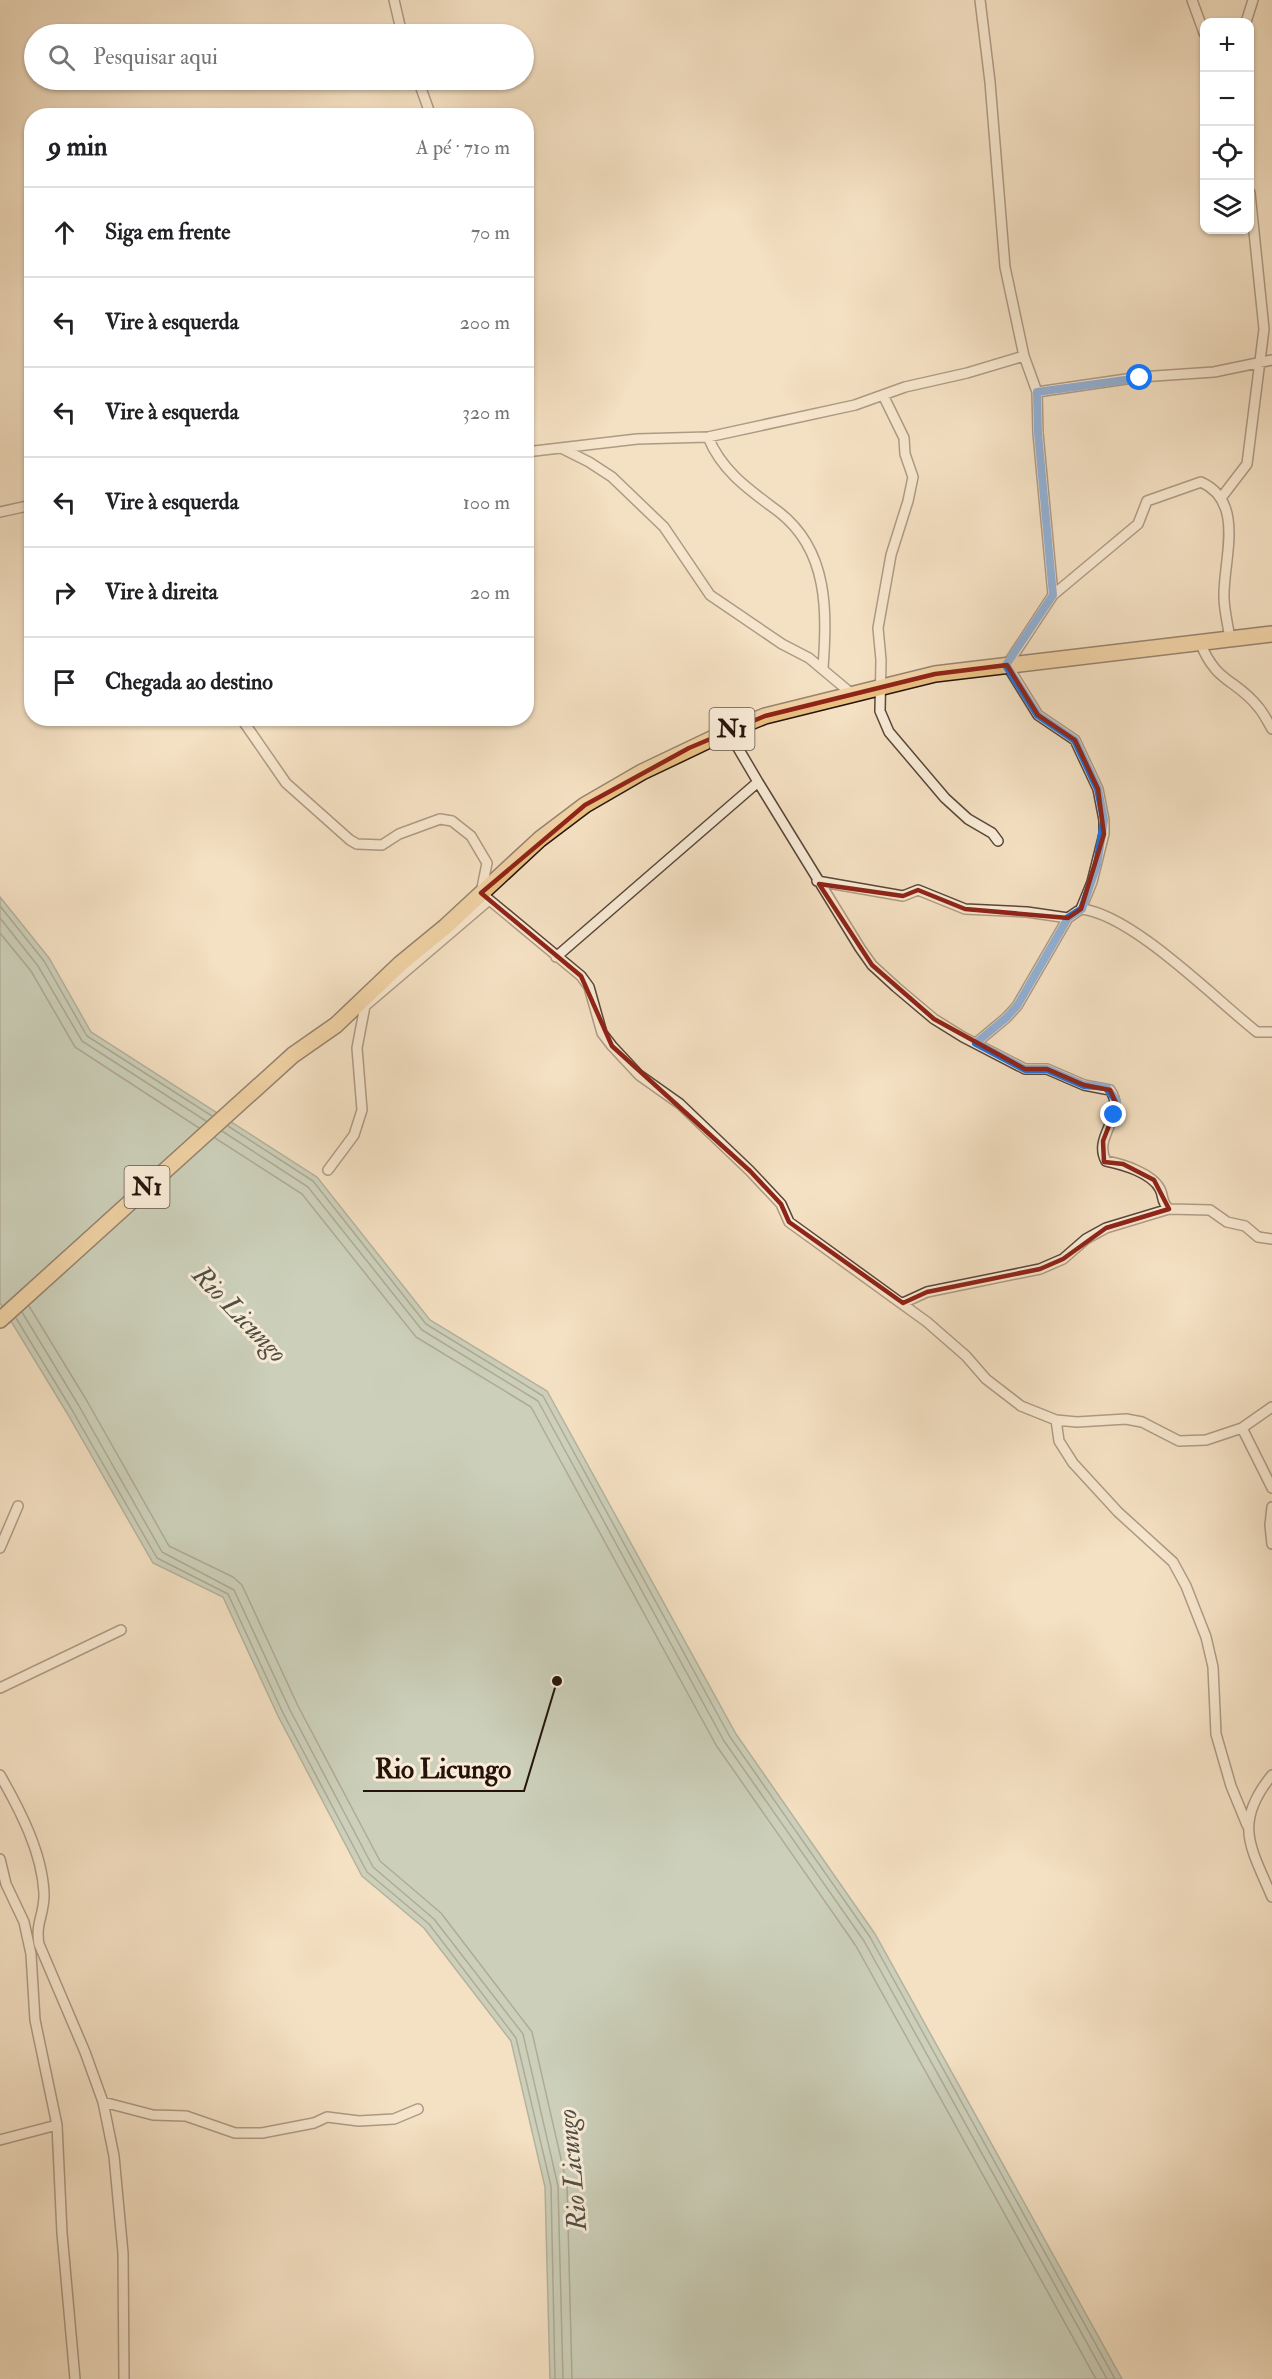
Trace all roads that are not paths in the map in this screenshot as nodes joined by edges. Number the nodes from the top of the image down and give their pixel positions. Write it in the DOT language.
graph roads {
  1 [pos="393,0"];
  2 [pos="980,0"];
  3 [pos="1192,0"];
  4 [pos="1253,0"];
  5 [pos="1247,18"];
  6 [pos="1200,22"];
  7 [pos="399,24"];
  8 [pos="421,90"];
  9 [pos="427,108"];
  10 [pos="1254,232"];
  11 [pos="1024,356"];
  12 [pos="1272,360"];
  13 [pos="1258,365"];
  14 [pos="1037,392"];
  15 [pos="883,395"];
  16 [pos="708,437"];
  17 [pos="561,448"];
  18 [pos="534,451"];
  19 [pos="1221,498"];
  20 [pos="24,508"];
  21 [pos="0,512"];
  22 [pos="1053,595"];
  23 [pos="1272,634"];
  24 [pos="1230,639"];
  25 [pos="1200,642"];
  26 [pos="1006,665"];
  27 [pos="823,668"];
  28 [pos="882,687"];
  29 [pos="852,694"];
  30 [pos="246,726"];
  31 [pos="1272,729"];
  32 [pos="728,731"];
  33 [pos="758,782"];
  34 [pos="998,841"];
  35 [pos="817,881"];
  36 [pos="484,897"];
  37 [pos="1082,909"];
  38 [pos="1068,918"];
  39 [pos="556,957"];
  40 [pos="1272,1032"];
  41 [pos="976,1043"];
  42 [pos="328,1170"];
  43 [pos="1169,1209"];
  44 [pos="1272,1239"];
  45 [pos="903,1303"];
  46 [pos="0,1320"];
  47 [pos="1272,1407"];
  48 [pos="1056,1420"];
  49 [pos="1242,1428"];
  50 [pos="1259,1460"];
  51 [pos="1272,1467"];
  52 [pos="1272,1488"];
  53 [pos="18,1506"];
  54 [pos="1272,1507"];
  55 [pos="1272,1544"];
  56 [pos="0,1548"];
  57 [pos="121,1630"];
  58 [pos="0,1688"];
  59 [pos="0,1774"];
  60 [pos="1272,1775"];
  61 [pos="1247,1825"];
  62 [pos="0,1859"];
  63 [pos="1272,1897"];
  64 [pos="103,2102"];
  65 [pos="418,2109"];
  66 [pos="57,2125"];
  67 [pos="0,2140"];
  68 [pos="75,2379"];
  69 [pos="124,2379"];
  1 -- 7 [label="street"];
  2 -- 11 [label="street"];
  3 -- 6 [label="street"];
  4 -- 5 [label="street"];
  8 -- 9 [label="street"];
  10 -- 13 [label="street"];
  11 -- 14 [label="street"];
  11 -- 15 [label="street"];
  12 -- 13 [label="street"];
  13 -- 14 [label="street"];
  13 -- 19 [label="street"];
  14 -- 22 [label="street"];
  15 -- 16 [label="street"];
  15 -- 28 [label="street"];
  16 -- 17 [label="street"];
  16 -- 27 [label="street"];
  17 -- 18 [label="street"];
  17 -- 27 [label="street"];
  19 -- 22 [label="street"];
  19 -- 24 [label="street"];
  20 -- 21 [label="street"];
  22 -- 26 [label="street"];
  23 -- 24 [label="highway, N1"];
  24 -- 25 [label="highway, N1"];
  25 -- 26 [label="highway, N1"];
  25 -- 31 [label="street"];
  26 -- 28 [label="highway, N1"];
  26 -- 37 [label="street"];
  27 -- 29 [label="street"];
  28 -- 29 [label="highway, N1"];
  28 -- 34 [label="street"];
  29 -- 32 [label="highway, N1"];
  30 -- 36 [label="street"];
  32 -- 33 [label="street"];
  32 -- 36 [label="highway, N1"];
  33 -- 35 [label="street"];
  33 -- 39 [label="street"];
  35 -- 38 [label="street"];
  35 -- 41 [label="street"];
  36 -- 39 [label="street"];
  36 -- 42 [label="street"];
  36 -- 46 [label="highway, N1"];
  37 -- 38 [label="street"];
  37 -- 40 [label="street"];
  38 -- 41 [label="street"];
  39 -- 45 [label="street"];
  41 -- 43 [label="street"];
  43 -- 44 [label="street"];
  43 -- 45 [label="street"];
  45 -- 48 [label="street"];
  47 -- 49 [label="street"];
  48 -- 49 [label="street"];
  48 -- 61 [label="street"];
  49 -- 50 [label="street"];
  50 -- 51 [label="street"];
  50 -- 52 [label="street"];
  53 -- 56 [label="street"];
  54 -- 55 [label="street"];
  57 -- 58 [label="street"];
  59 -- 64 [label="street"];
  60 -- 61 [label="street"];
  61 -- 63 [label="street"];
  62 -- 66 [label="street"];
  64 -- 65 [label="street"];
  64 -- 69 [label="street"];
  66 -- 67 [label="street"];
  66 -- 68 [label="street"];
}
